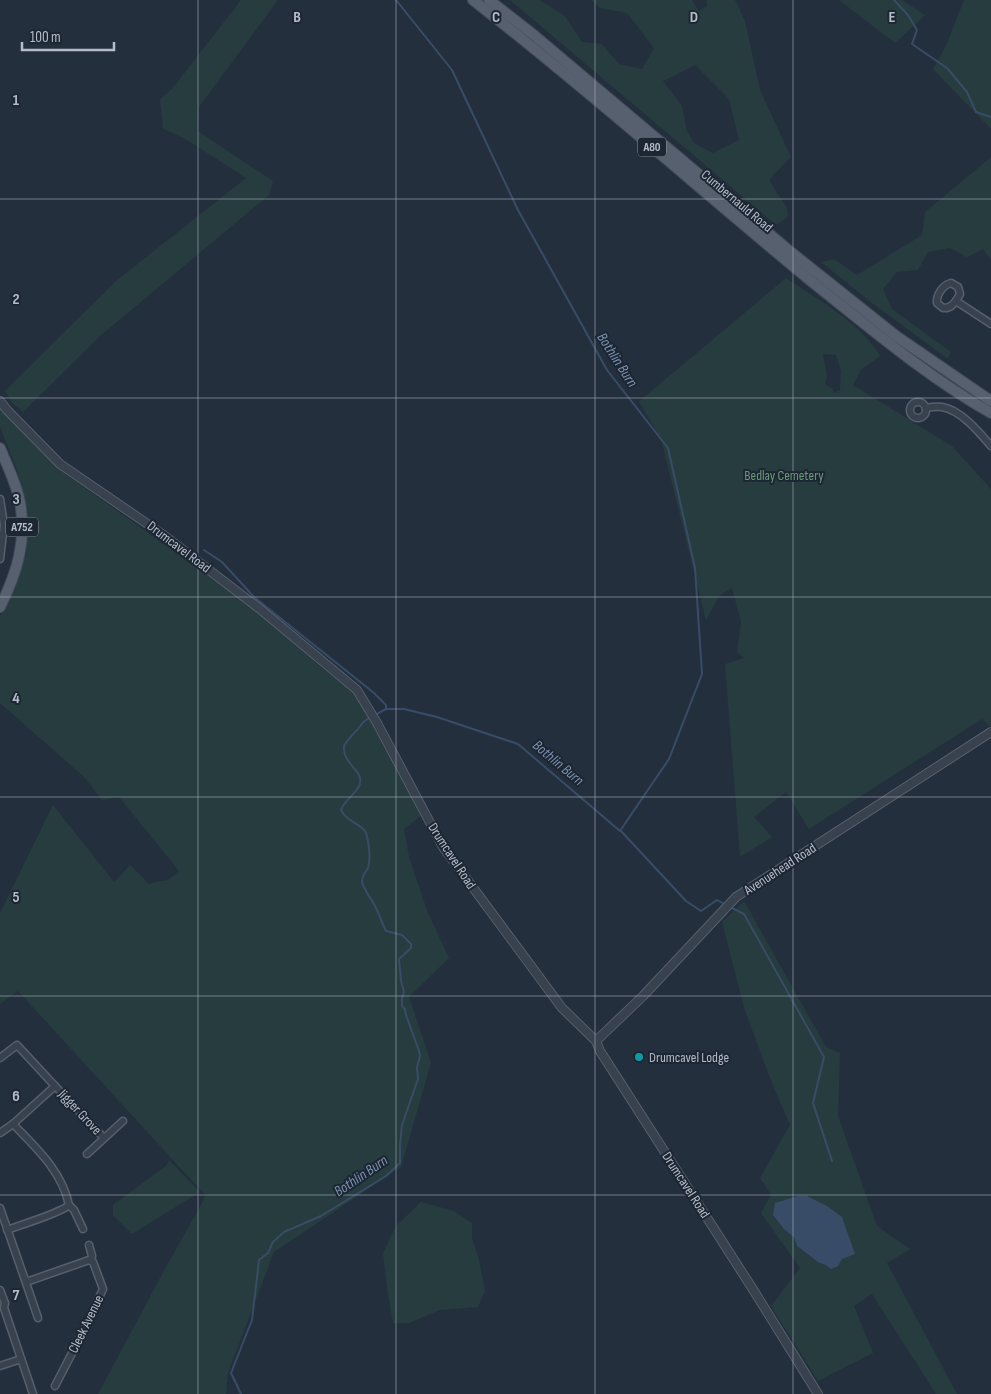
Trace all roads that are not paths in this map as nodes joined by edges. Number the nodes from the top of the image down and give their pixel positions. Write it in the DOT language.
graph roads {
  1 [pos="473,0"];
  2 [pos="489,0"];
  3 [pos="838,295"];
  4 [pos="956,300"];
  5 [pos="991,324"];
  6 [pos="0,401"];
  7 [pos="991,402"];
  8 [pos="926,408"];
  9 [pos="991,413"];
  10 [pos="991,446"];
  11 [pos="0,448"];
  12 [pos="0,499"];
  13 [pos="0,559"];
  14 [pos="0,606"];
  15 [pos="991,732"];
  16 [pos="596,1040"];
  17 [pos="0,1058"];
  18 [pos="55,1086"];
  19 [pos="123,1121"];
  20 [pos="13,1124"];
  21 [pos="0,1133"];
  22 [pos="104,1138"];
  23 [pos="87,1154"];
  24 [pos="69,1205"];
  25 [pos="0,1208"];
  26 [pos="83,1229"];
  27 [pos="7,1230"];
  28 [pos="89,1245"];
  29 [pos="91,1261"];
  30 [pos="25,1280"];
  31 [pos="0,1290"];
  32 [pos="38,1318"];
  33 [pos="21,1359"];
  34 [pos="0,1366"];
  35 [pos="55,1386"];
  36 [pos="33,1394"];
  37 [pos="818,1394"];
  1 -- 3 [label="main road, Cumbernauld Road / A80"];
  2 -- 3 [label="main road, Cumbernauld Road / A80"];
  3 -- 7 [label="main road, Cumbernauld Road / A80"];
  3 -- 9 [label="main road, Cumbernauld Road / A80"];
  4 -- 5 [label="street"];
  6 -- 16 [label="street, Drumcavel Road"];
  8 -- 10 [label="street"];
  11 -- 14 [label="main road, A752"];
  12 -- 13 [label="street"];
  15 -- 16 [label="street, Avenuehead Road"];
  16 -- 37 [label="street, Drumcavel Road"];
  17 -- 18 [label="street"];
  18 -- 20 [label="street"];
  18 -- 22 [label="street, Jigger Grove"];
  19 -- 22 [label="street, Jigger Grove"];
  20 -- 21 [label="street"];
  20 -- 24 [label="street"];
  22 -- 23 [label="street, Jigger Grove"];
  24 -- 26 [label="street"];
  24 -- 27 [label="street"];
  25 -- 27 [label="street"];
  27 -- 30 [label="street"];
  28 -- 29 [label="street, Cleek Avenue"];
  29 -- 30 [label="street"];
  29 -- 35 [label="street, Cleek Avenue"];
  30 -- 32 [label="street"];
  31 -- 33 [label="street"];
  33 -- 34 [label="street"];
  33 -- 36 [label="street"];
}
